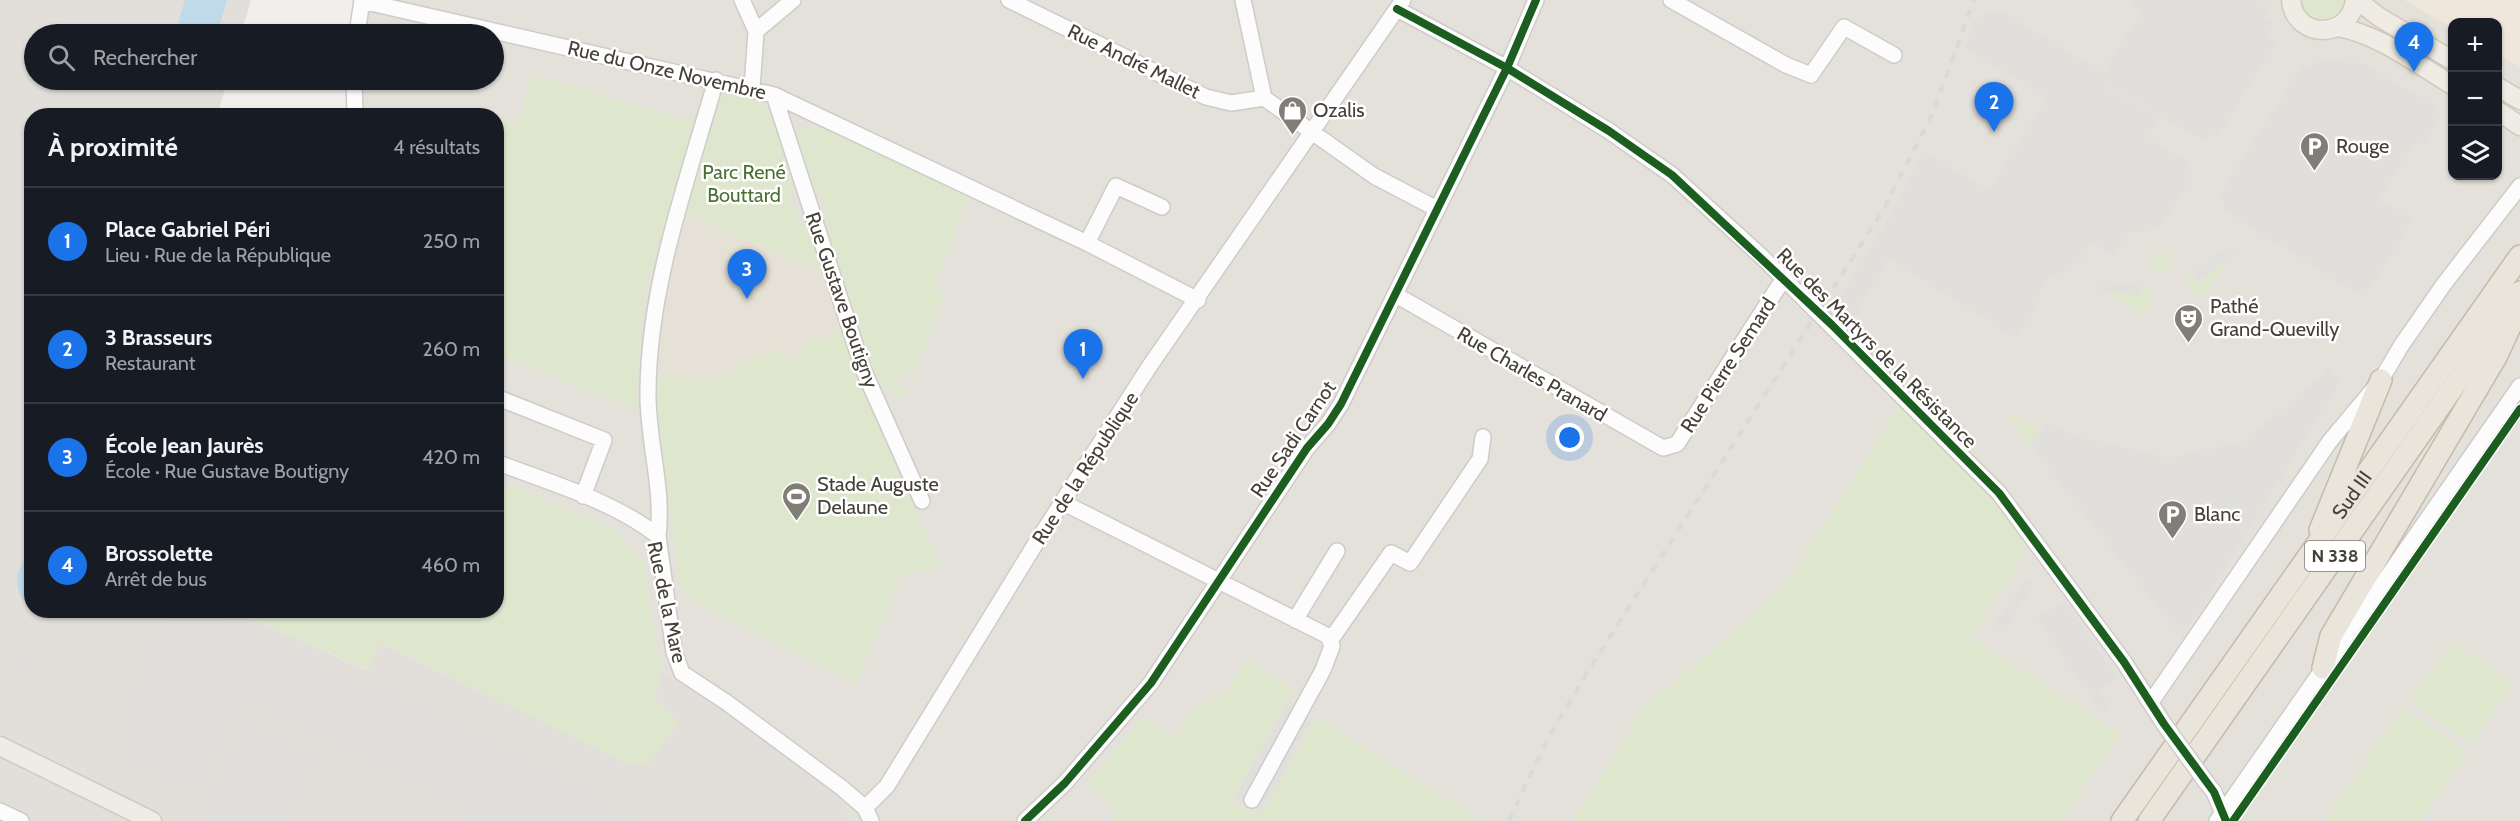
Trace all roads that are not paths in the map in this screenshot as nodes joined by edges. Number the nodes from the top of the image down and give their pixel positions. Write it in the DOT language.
graph roads {
  1 [pos="742,0"];
  2 [pos="794,0"];
  3 [pos="1010,0"];
  4 [pos="1243,0"];
  5 [pos="1536,0"];
  6 [pos="1671,0"];
  7 [pos="2356,0"];
  8 [pos="362,1"];
  9 [pos="2290,1"];
  10 [pos="1400,5"];
  11 [pos="359,24"];
  12 [pos="465,24"];
  13 [pos="2338,27"];
  14 [pos="756,31"];
  15 [pos="504,33"];
  16 [pos="1894,55"];
  17 [pos="2448,58"];
  18 [pos="1507,68"];
  19 [pos="716,80"];
  20 [pos="2448,83"];
  21 [pos="752,88"];
  22 [pos="2502,89"];
  23 [pos="354,90"];
  24 [pos="774,95"];
  25 [pos="1264,98"];
  26 [pos="2520,100"];
  27 [pos="355,108"];
  28 [pos="2502,114"];
  29 [pos="2520,126"];
  30 [pos="1310,132"];
  31 [pos="2520,186"];
  32 [pos="1162,207"];
  33 [pos="1437,209"];
  34 [pos="1087,243"];
  35 [pos="2520,256"];
  36 [pos="1784,278"];
  37 [pos="2520,292"];
  38 [pos="1395,295"];
  39 [pos="1198,300"];
  40 [pos="2520,306"];
  41 [pos="2381,380"];
  42 [pos="2520,386"];
  43 [pos="504,400"];
  44 [pos="1483,437"];
  45 [pos="1670,448"];
  46 [pos="504,465"];
  47 [pos="583,496"];
  48 [pos="922,501"];
  49 [pos="1062,502"];
  50 [pos="658,536"];
  51 [pos="1337,551"];
  52 [pos="2309,558"];
  53 [pos="1219,582"];
  54 [pos="1295,620"];
  55 [pos="1330,641"];
  56 [pos="2323,668"];
  57 [pos="2151,702"];
  58 [pos="0,746"];
  59 [pos="1252,800"];
  60 [pos="0,811"];
  61 [pos="868,814"];
  62 [pos="2222,818"];
  63 [pos="21,821"];
  64 [pos="152,821"];
  65 [pos="1025,821"];
  66 [pos="2122,821"];
  67 [pos="2150,821"];
  1 -- 14 [label="street"];
  2 -- 14 [label="street"];
  3 -- 25 [label="street, Rue André Mallet"];
  4 -- 25 [label="street"];
  5 -- 18 [label="street, Rue Sadi Carnot"];
  6 -- 16 [label="street"];
  7 -- 13 [label="main road"];
  7 -- 17 [label="main road"];
  8 -- 11 [label="street"];
  8 -- 12 [label="street, Rue du Onze Novembre"];
  9 -- 13 [label="main road"];
  10 -- 18 [label="street, Rue des Martyrs de la Résistance"];
  10 -- 30 [label="street, Rue de la République"];
  13 -- 20 [label="main road"];
  14 -- 21 [label="street"];
  15 -- 19 [label="street, Rue du Onze Novembre"];
  18 -- 33 [label="street, Rue Sadi Carnot"];
  18 -- 36 [label="street, Rue des Martyrs de la Résistance"];
  19 -- 21 [label="street, Rue du Onze Novembre"];
  19 -- 50 [label="street"];
  21 -- 24 [label="street, Rue du Onze Novembre"];
  22 -- 26 [label="main road"];
  23 -- 27 [label="street"];
  24 -- 34 [label="street, Rue du Onze Novembre"];
  24 -- 48 [label="street, Rue Gustave Boutigny"];
  25 -- 30 [label="street"];
  28 -- 29 [label="main road"];
  30 -- 33 [label="street"];
  30 -- 39 [label="street, Rue de la République"];
  31 -- 41 [label="street"];
  32 -- 34 [label="street"];
  33 -- 38 [label="street, Rue Sadi Carnot"];
  34 -- 39 [label="street, Rue du Onze Novembre"];
  35 -- 52 [label="highway, Sud III / N 338"];
  36 -- 45 [label="street, Rue Pierre Semard"];
  36 -- 57 [label="street, Rue des Martyrs de la Résistance"];
  37 -- 67 [label="highway, Sud III / N 338"];
  38 -- 45 [label="street, Rue Charles Pranard"];
  38 -- 53 [label="street, Rue Sadi Carnot"];
  39 -- 49 [label="street, Rue de la République"];
  40 -- 56 [label="highway"];
  41 -- 52 [label="highway"];
  41 -- 57 [label="street"];
  42 -- 56 [label="street"];
  43 -- 47 [label="street"];
  44 -- 55 [label="street"];
  46 -- 47 [label="street, Rue de la Mare"];
  47 -- 50 [label="street, Rue de la Mare"];
  49 -- 53 [label="street"];
  49 -- 61 [label="street, Rue de la République"];
  50 -- 61 [label="street, Rue de la Mare"];
  51 -- 54 [label="street"];
  52 -- 66 [label="highway, Sud III / N 338"];
  53 -- 54 [label="street"];
  53 -- 65 [label="street, Rue Sadi Carnot"];
  54 -- 55 [label="street"];
  55 -- 59 [label="street"];
  56 -- 62 [label="street"];
  57 -- 62 [label="street, Rue des Martyrs de la Résistance, bridge"];
  58 -- 64 [label="main road"];
  60 -- 63 [label="street"];
}
